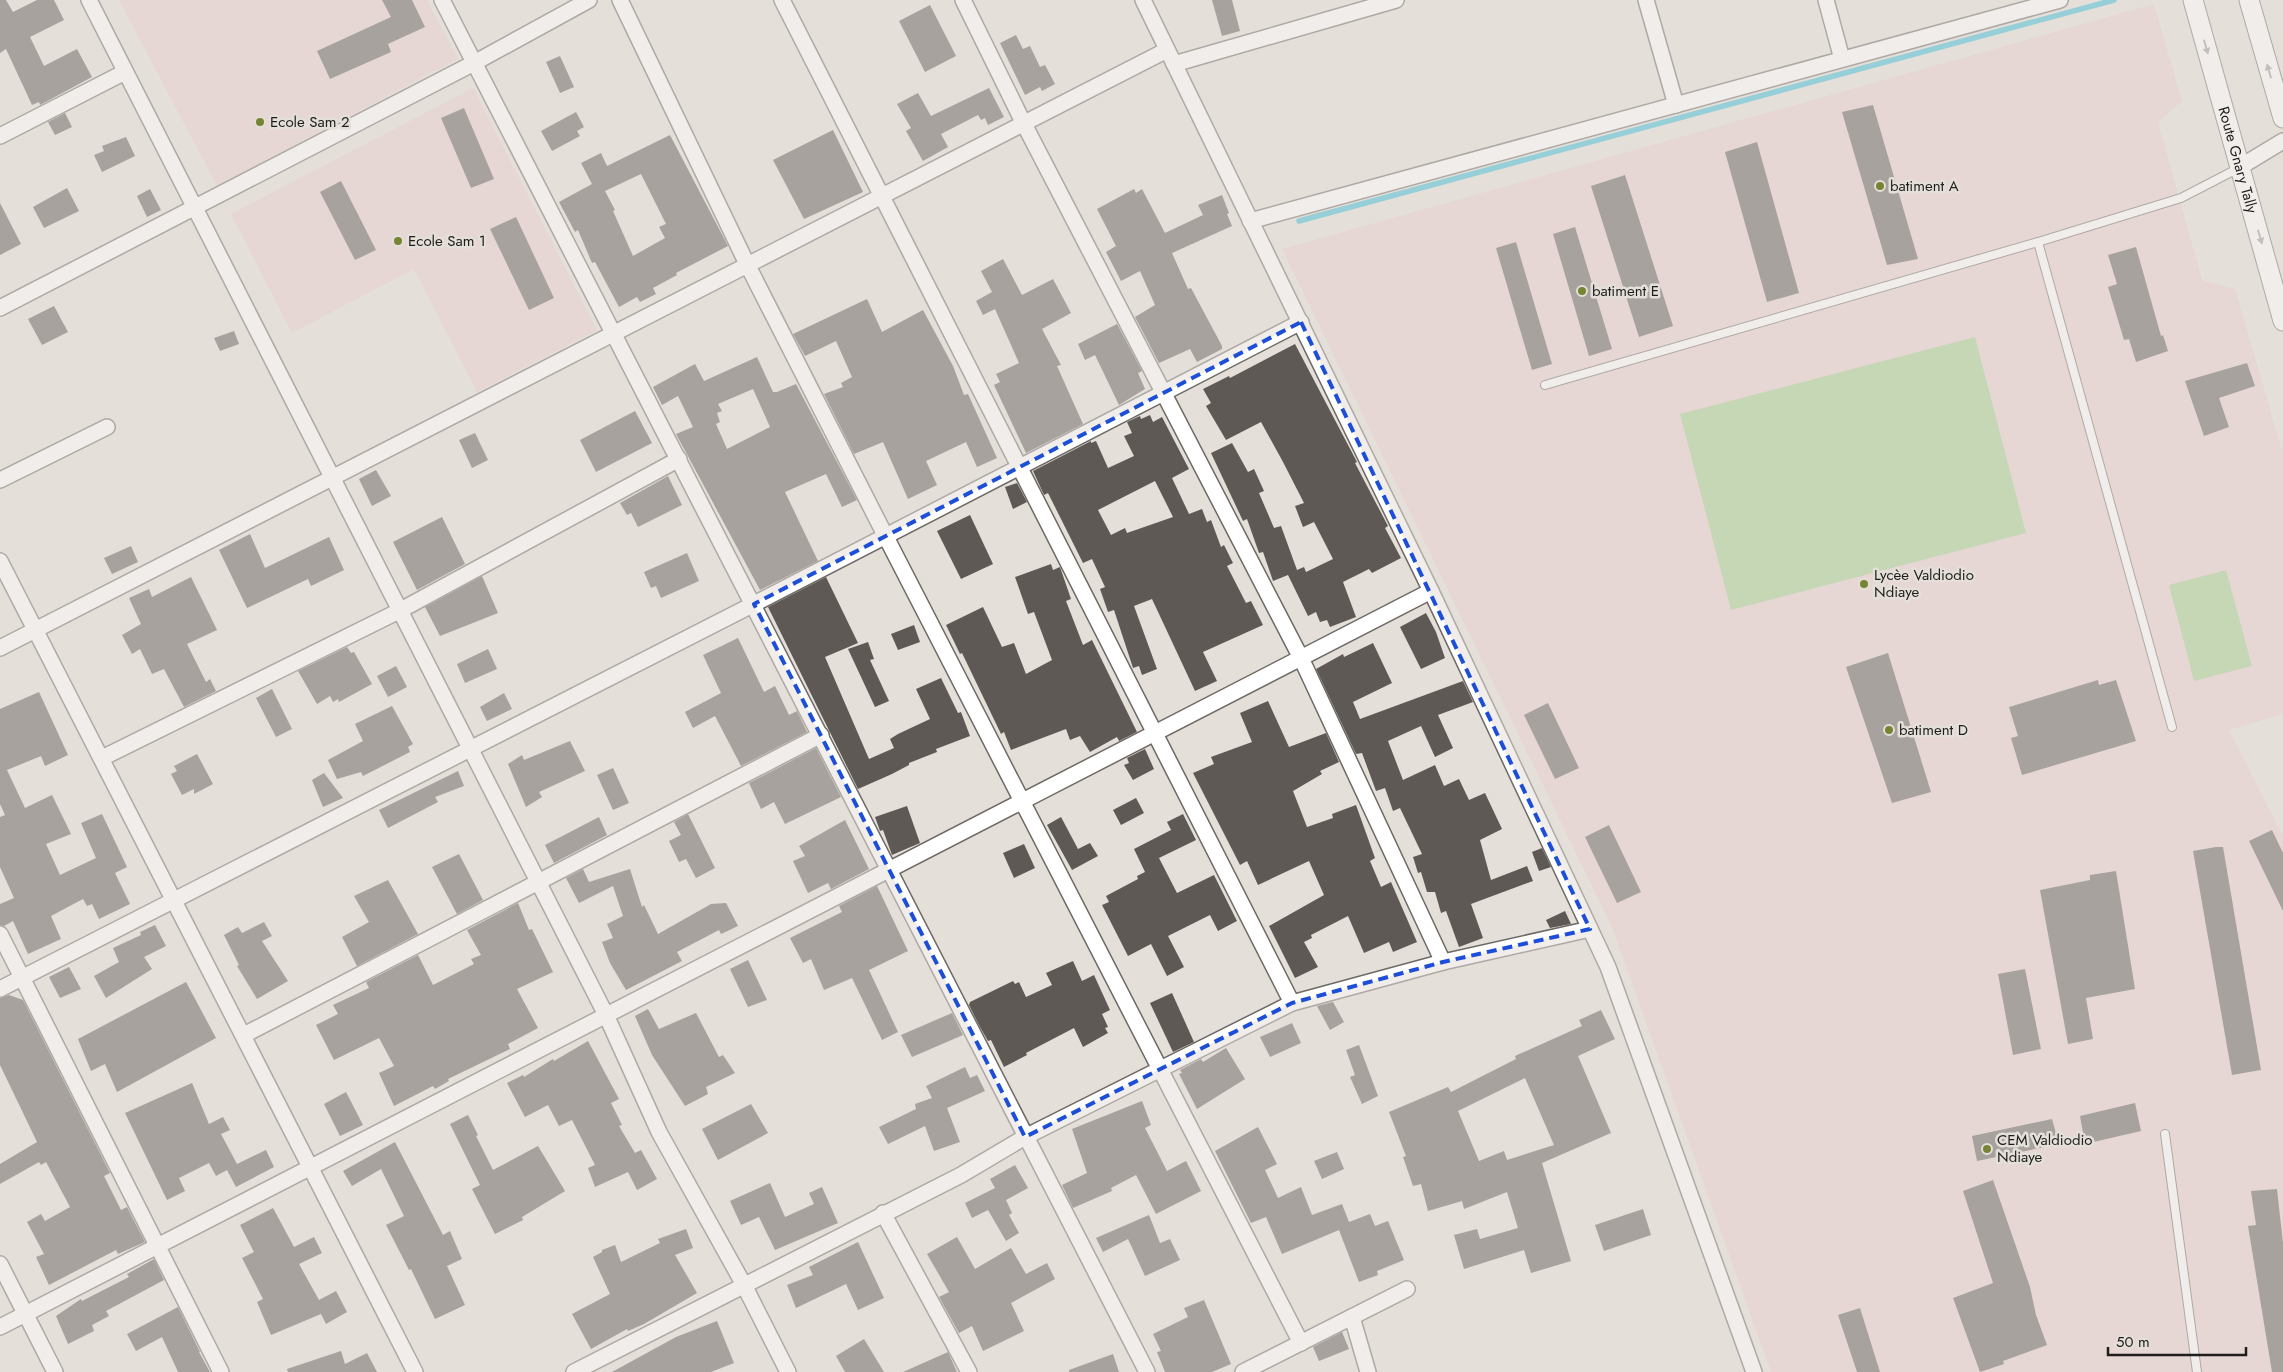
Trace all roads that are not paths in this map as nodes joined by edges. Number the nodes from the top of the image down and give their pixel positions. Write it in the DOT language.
graph roads {
  1 [pos="88,0"];
  2 [pos="442,0"];
  3 [pos="589,0"];
  4 [pos="620,0"];
  5 [pos="782,0"];
  6 [pos="963,0"];
  7 [pos="1143,0"];
  8 [pos="1396,0"];
  9 [pos="1646,0"];
  10 [pos="1826,0"];
  11 [pos="2060,0"];
  12 [pos="2193,0"];
  13 [pos="2249,0"];
  14 [pos="1167,50"];
  15 [pos="1842,59"];
  16 [pos="474,63"];
  17 [pos="1174,64"];
  18 [pos="125,72"];
  19 [pos="1676,105"];
  20 [pos="2283,118"];
  21 [pos="1023,122"];
  22 [pos="0,136"];
  23 [pos="2283,141"];
  24 [pos="2240,167"];
  25 [pos="881,196"];
  26 [pos="194,208"];
  27 [pos="1250,221"];
  28 [pos="2038,242"];
  29 [pos="747,264"];
  30 [pos="0,308"];
  31 [pos="2283,320"];
  32 [pos="1301,322"];
  33 [pos="615,334"];
  34 [pos="1545,386"];
  35 [pos="1164,392"];
  36 [pos="107,427"];
  37 [pos="679,459"];
  38 [pos="1019,466"];
  39 [pos="332,477"];
  40 [pos="0,480"];
  41 [pos="885,535"];
  42 [pos="0,561"];
  43 [pos="1431,592"];
  44 [pos="754,604"];
  45 [pos="399,611"];
  46 [pos="36,629"];
  47 [pos="0,648"];
  48 [pos="1301,658"];
  49 [pos="2172,727"];
  50 [pos="1155,734"];
  51 [pos="821,735"];
  52 [pos="470,748"];
  53 [pos="102,758"];
  54 [pos="1022,802"];
  55 [pos="890,869"];
  56 [pos="538,882"];
  57 [pos="174,900"];
  58 [pos="1590,928"];
  59 [pos="0,934"];
  60 [pos="1443,962"];
  61 [pos="22,978"];
  62 [pos="0,989"];
  63 [pos="1292,1003"];
  64 [pos="606,1016"];
  65 [pos="244,1035"];
  66 [pos="1161,1070"];
  67 [pos="2164,1134"];
  68 [pos="1025,1137"];
  69 [pos="311,1167"];
  70 [pos="883,1213"];
  71 [pos="159,1246"];
  72 [pos="0,1264"];
  73 [pos="744,1284"];
  74 [pos="1407,1289"];
  75 [pos="26,1314"];
  76 [pos="1352,1317"];
  77 [pos="0,1327"];
  78 [pos="1302,1343"];
  79 [pos="55,1372"];
  80 [pos="221,1372"];
  81 [pos="414,1372"];
  82 [pos="574,1372"];
  83 [pos="788,1372"];
  84 [pos="969,1372"];
  85 [pos="1147,1372"];
  86 [pos="1243,1372"];
  87 [pos="1368,1372"];
  88 [pos="1754,1372"];
  89 [pos="2197,1372"];
  1 -- 18 [label="street"];
  2 -- 16 [label="street"];
  3 -- 16 [label="street"];
  4 -- 29 [label="street"];
  5 -- 25 [label="street"];
  6 -- 21 [label="street"];
  7 -- 14 [label="street"];
  8 -- 17 [label="street"];
  9 -- 19 [label="street"];
  10 -- 15 [label="street"];
  11 -- 15 [label="street"];
  12 -- 24 [label="street, Route Gnary Tally, one-way"];
  20 -- 13 [label="street, one-way"];
  14 -- 17 [label="street"];
  14 -- 21 [label="street"];
  15 -- 19 [label="street"];
  16 -- 26 [label="street"];
  16 -- 33 [label="street"];
  17 -- 27 [label="street"];
  18 -- 22 [label="street"];
  18 -- 26 [label="street"];
  19 -- 27 [label="street"];
  21 -- 25 [label="street"];
  21 -- 35 [label="street"];
  23 -- 24 [label="street"];
  24 -- 28 [label="lane"];
  24 -- 31 [label="street, Route Gnary Tally, one-way"];
  25 -- 29 [label="street"];
  25 -- 38 [label="street"];
  26 -- 30 [label="street"];
  26 -- 39 [label="street"];
  27 -- 32 [label="street"];
  28 -- 34 [label="lane"];
  28 -- 49 [label="lane"];
  29 -- 33 [label="street"];
  29 -- 41 [label="street"];
  32 -- 35 [label="street"];
  32 -- 43 [label="street"];
  33 -- 37 [label="street"];
  33 -- 39 [label="street"];
  35 -- 38 [label="street"];
  35 -- 48 [label="street"];
  36 -- 40 [label="street"];
  37 -- 44 [label="street"];
  37 -- 45 [label="street"];
  38 -- 41 [label="street"];
  38 -- 50 [label="street"];
  39 -- 45 [label="street"];
  39 -- 46 [label="street"];
  41 -- 44 [label="street"];
  41 -- 54 [label="street"];
  42 -- 46 [label="street"];
  43 -- 48 [label="street"];
  43 -- 58 [label="street"];
  44 -- 51 [label="street"];
  44 -- 52 [label="street"];
  45 -- 52 [label="street"];
  45 -- 53 [label="street"];
  46 -- 47 [label="street"];
  46 -- 53 [label="street"];
  48 -- 50 [label="street"];
  48 -- 60 [label="street"];
  50 -- 54 [label="street"];
  50 -- 63 [label="street"];
  51 -- 55 [label="street"];
  51 -- 56 [label="street"];
  52 -- 56 [label="street"];
  52 -- 57 [label="street"];
  53 -- 57 [label="street"];
  54 -- 55 [label="street"];
  54 -- 66 [label="street"];
  55 -- 64 [label="street"];
  55 -- 68 [label="street"];
  56 -- 64 [label="street"];
  56 -- 65 [label="street"];
  57 -- 61 [label="street"];
  57 -- 65 [label="street"];
  58 -- 60 [label="street"];
  58 -- 88 [label="street"];
  59 -- 61 [label="street"];
  60 -- 63 [label="street"];
  61 -- 62 [label="street"];
  61 -- 71 [label="street"];
  63 -- 66 [label="street"];
  64 -- 69 [label="street"];
  64 -- 73 [label="street"];
  65 -- 69 [label="street"];
  66 -- 68 [label="street"];
  66 -- 78 [label="street"];
  67 -- 89 [label="lane"];
  68 -- 70 [label="street"];
  68 -- 85 [label="street"];
  69 -- 71 [label="street"];
  69 -- 81 [label="street"];
  70 -- 73 [label="street"];
  70 -- 84 [label="street"];
  71 -- 75 [label="street"];
  71 -- 80 [label="street"];
  72 -- 75 [label="street"];
  73 -- 82 [label="street"];
  73 -- 83 [label="street"];
  74 -- 76 [label="street"];
  75 -- 77 [label="street"];
  75 -- 79 [label="street"];
  76 -- 78 [label="street"];
  76 -- 87 [label="street"];
  78 -- 86 [label="street"];
}
